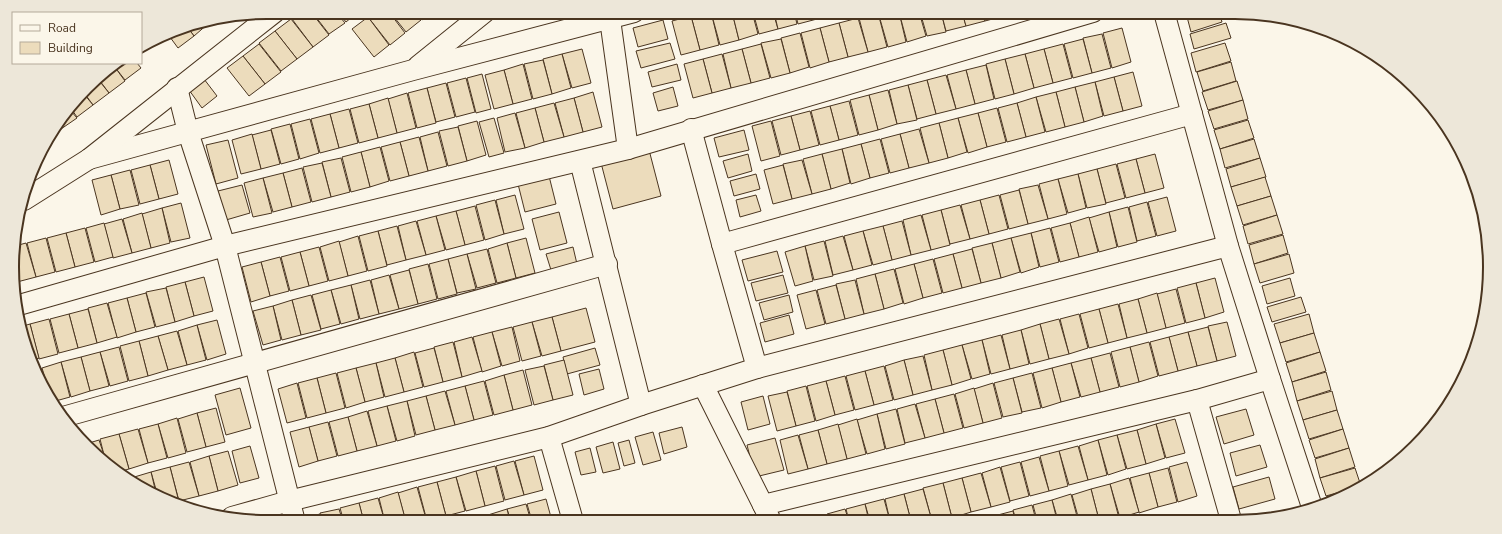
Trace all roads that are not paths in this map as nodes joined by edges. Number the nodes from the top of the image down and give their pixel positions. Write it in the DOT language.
graph roads {
  1 [pos="266,19"];
  2 [pos="476,19"];
  3 [pos="595,19"];
  4 [pos="610,19"];
  5 [pos="1069,19"];
  6 [pos="1166,19"];
  7 [pos="413,70"];
  8 [pos="177,88"];
  9 [pos="1192,114"];
  10 [pos="692,129"];
  11 [pos="188,132"];
  12 [pos="628,149"];
  13 [pos="89,159"];
  14 [pos="580,161"];
  15 [pos="29,197"];
  16 [pos="722,244"];
  17 [pos="225,246"];
  18 [pos="1228,246"];
  19 [pos="607,264"];
  20 [pos="22,304"];
  21 [pos="254,362"];
  22 [pos="757,368"];
  23 [pos="1270,380"];
  24 [pos="702,386"];
  25 [pos="1197,400"];
  26 [pos="641,405"];
  27 [pos="68,415"];
  28 [pos="549,437"];
  29 [pos="289,501"];
  30 [pos="1311,503"];
  31 [pos="767,513"];
  32 [pos="244,514"];
  33 [pos="293,515"];
  34 [pos="571,515"];
  35 [pos="1229,515"];
  1 -- 8 [label="street"];
  2 -- 7 [label="street"];
  3 -- 7 [label="street"];
  4 -- 12 [label="street"];
  5 -- 10 [label="street"];
  6 -- 9 [label="street"];
  7 -- 11 [label="street"];
  8 -- 11 [label="street"];
  8 -- 13 [label="street"];
  9 -- 16 [label="street"];
  9 -- 18 [label="street"];
  10 -- 12 [label="street"];
  10 -- 16 [label="street"];
  11 -- 13 [label="street"];
  11 -- 17 [label="street"];
  12 -- 14 [label="street"];
  13 -- 15 [label="street"];
  14 -- 17 [label="street"];
  14 -- 19 [label="street"];
  16 -- 22 [label="street"];
  17 -- 20 [label="street"];
  17 -- 21 [label="street"];
  18 -- 22 [label="street"];
  18 -- 23 [label="street"];
  19 -- 21 [label="street"];
  19 -- 26 [label="street"];
  21 -- 27 [label="street"];
  21 -- 29 [label="street"];
  22 -- 24 [label="street"];
  23 -- 25 [label="street"];
  23 -- 30 [label="street"];
  24 -- 26 [label="street"];
  24 -- 31 [label="street"];
  25 -- 31 [label="street"];
  25 -- 35 [label="street"];
  26 -- 28 [label="street"];
  28 -- 29 [label="street"];
  28 -- 34 [label="street"];
  29 -- 32 [label="street"];
  29 -- 33 [label="street"];
}
